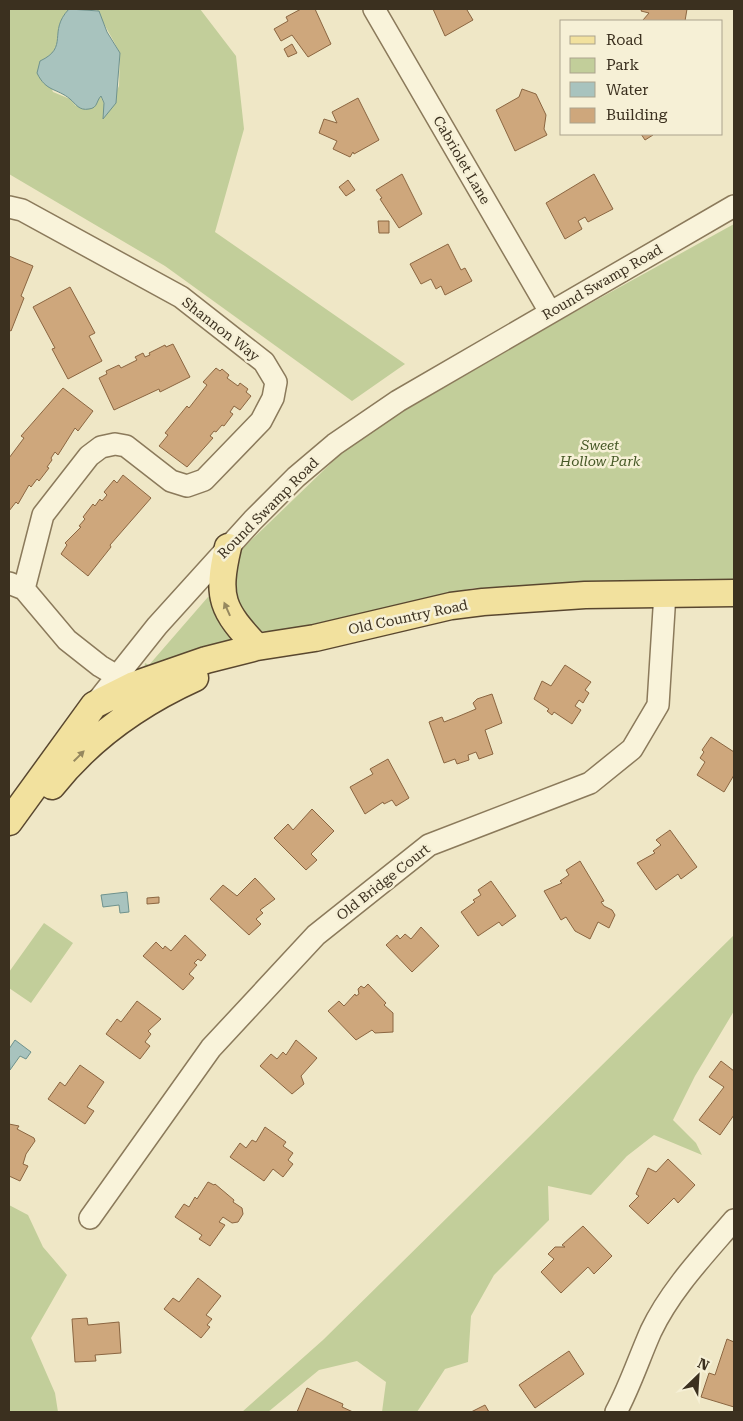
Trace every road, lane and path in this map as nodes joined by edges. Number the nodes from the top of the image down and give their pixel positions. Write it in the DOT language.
graph roads {
  1 [pos="374,9"];
  2 [pos="734,206"];
  3 [pos="9,207"];
  4 [pos="550,312"];
  5 [pos="228,548"];
  6 [pos="17,586"];
  7 [pos="664,593"];
  8 [pos="734,593"];
  9 [pos="315,638"];
  10 [pos="257,647"];
  11 [pos="125,681"];
  12 [pos="163,694"];
  13 [pos="9,822"];
  14 [pos="9,828"];
  15 [pos="90,1218"];
  16 [pos="734,1220"];
  17 [pos="616,1412"];
  1 -- 4 [label="street, Cabriolet Lane"];
  2 -- 4 [label="street, Round Swamp Road"];
  3 -- 6 [label="street, Shannon Way"];
  4 -- 5 [label="street, Round Swamp Road"];
  10 -- 5 [label="main road, one-way"];
  5 -- 11 [label="street, Round Swamp Road"];
  6 -- 11 [label="street"];
  7 -- 8 [label="main road, Old Country Road"];
  7 -- 9 [label="main road, Old Country Road"];
  7 -- 15 [label="street, Old Bridge Court"];
  9 -- 10 [label="main road, Old Country Road"];
  9 -- 12 [label="main road"];
  10 -- 11 [label="main road, Old Country Road"];
  11 -- 12 [label="street"];
  11 -- 13 [label="main road, Old Country Road"];
  14 -- 12 [label="main road, one-way"];
  16 -- 17 [label="street"];
}
